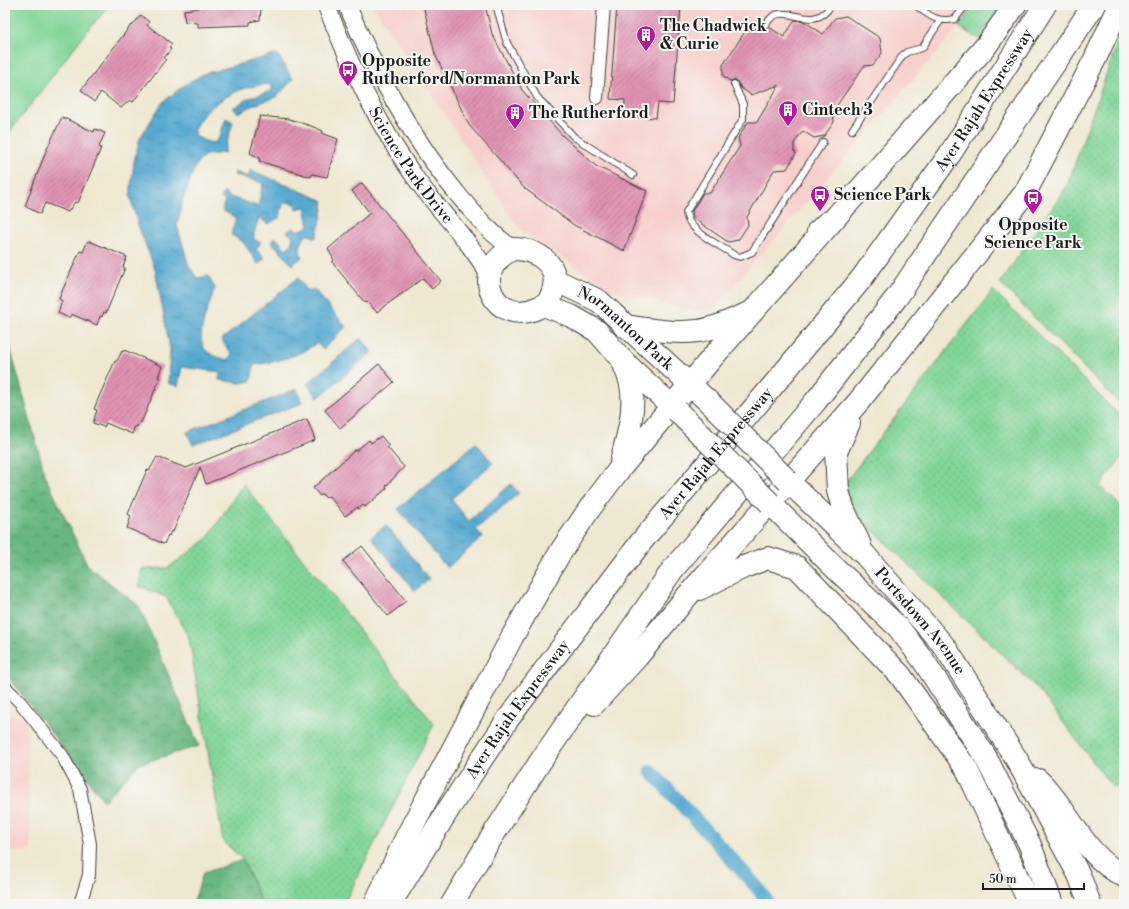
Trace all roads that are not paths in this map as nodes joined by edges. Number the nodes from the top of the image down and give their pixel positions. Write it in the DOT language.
graph roads {
  1 [pos="326,5"];
  2 [pos="347,5"];
  3 [pos="496,5"];
  4 [pos="604,5"];
  5 [pos="831,5"];
  6 [pos="915,5"];
  7 [pos="966,5"];
  8 [pos="1015,5"];
  9 [pos="1045,5"];
  10 [pos="1094,5"];
  11 [pos="1120,5"];
  12 [pos="940,20"];
  13 [pos="766,24"];
  14 [pos="734,84"];
  15 [pos="597,98"];
  16 [pos="852,130"];
  17 [pos="823,142"];
  18 [pos="633,175"];
  19 [pos="828,211"];
  20 [pos="513,249"];
  21 [pos="806,250"];
  22 [pos="489,275"];
  23 [pos="555,280"];
  24 [pos="544,305"];
  25 [pos="751,312"];
  26 [pos="624,326"];
  27 [pos="623,362"];
  28 [pos="692,387"];
  29 [pos="860,400"];
  30 [pos="675,409"];
  31 [pos="618,471"];
  32 [pos="788,481"];
  33 [pos="770,503"];
  34 [pos="865,556"];
  35 [pos="768,558"];
  36 [pos="834,567"];
  37 [pos="689,594"];
  38 [pos="5,687"];
  39 [pos="1017,760"];
  40 [pos="540,762"];
  41 [pos="1124,876"];
  42 [pos="80,904"];
  43 [pos="375,904"];
  44 [pos="390,904"];
  45 [pos="452,904"];
  46 [pos="1030,904"];
  47 [pos="1052,904"];
  48 [pos="1090,904"];
  1 -- 22 [label="main road, Science Park Drive"];
  2 -- 20 [label="main road, Science Park Drive"];
  3 -- 18 [label="lane"];
  4 -- 15 [label="street"];
  5 -- 13 [label="lane"];
  6 -- 12 [label="lane"];
  7 -- 12 [label="lane"];
  8 -- 21 [label="highway"];
  9 -- 44 [label="highway, Ayer Rajah Expressway"];
  10 -- 40 [label="highway"];
  11 -- 29 [label="highway"];
  12 -- 16 [label="lane"];
  14 -- 17 [label="lane"];
  19 -- 21 [label="lane"];
  20 -- 22 [label="highway"];
  20 -- 23 [label="highway"];
  21 -- 25 [label="highway"];
  22 -- 24 [label="highway"];
  23 -- 24 [label="highway, Normanton Park"];
  23 -- 26 [label="highway, Normanton Park"];
  24 -- 27 [label="highway, Normanton Park"];
  25 -- 26 [label="highway"];
  25 -- 28 [label="highway"];
  26 -- 28 [label="highway, Normanton Park"];
  27 -- 30 [label="highway, Normanton Park"];
  27 -- 31 [label="highway"];
  28 -- 30 [label="highway"];
  28 -- 32 [label="highway, Portsdown Avenue, bridge"];
  29 -- 32 [label="highway"];
  29 -- 34 [label="highway"];
  30 -- 31 [label="highway"];
  30 -- 33 [label="highway, Portsdown Avenue, bridge"];
  31 -- 43 [label="highway"];
  32 -- 33 [label="highway"];
  32 -- 34 [label="highway, Portsdown Avenue"];
  33 -- 36 [label="highway, Portsdown Avenue"];
  33 -- 37 [label="highway"];
  34 -- 39 [label="highway, Portsdown Avenue"];
  35 -- 36 [label="highway"];
  35 -- 37 [label="highway"];
  35 -- 46 [label="highway"];
  36 -- 47 [label="highway, Portsdown Avenue"];
  37 -- 40 [label="highway"];
  38 -- 42 [label="street"];
  39 -- 41 [label="highway"];
  39 -- 48 [label="highway, Portsdown Avenue"];
  40 -- 45 [label="highway"];
}
